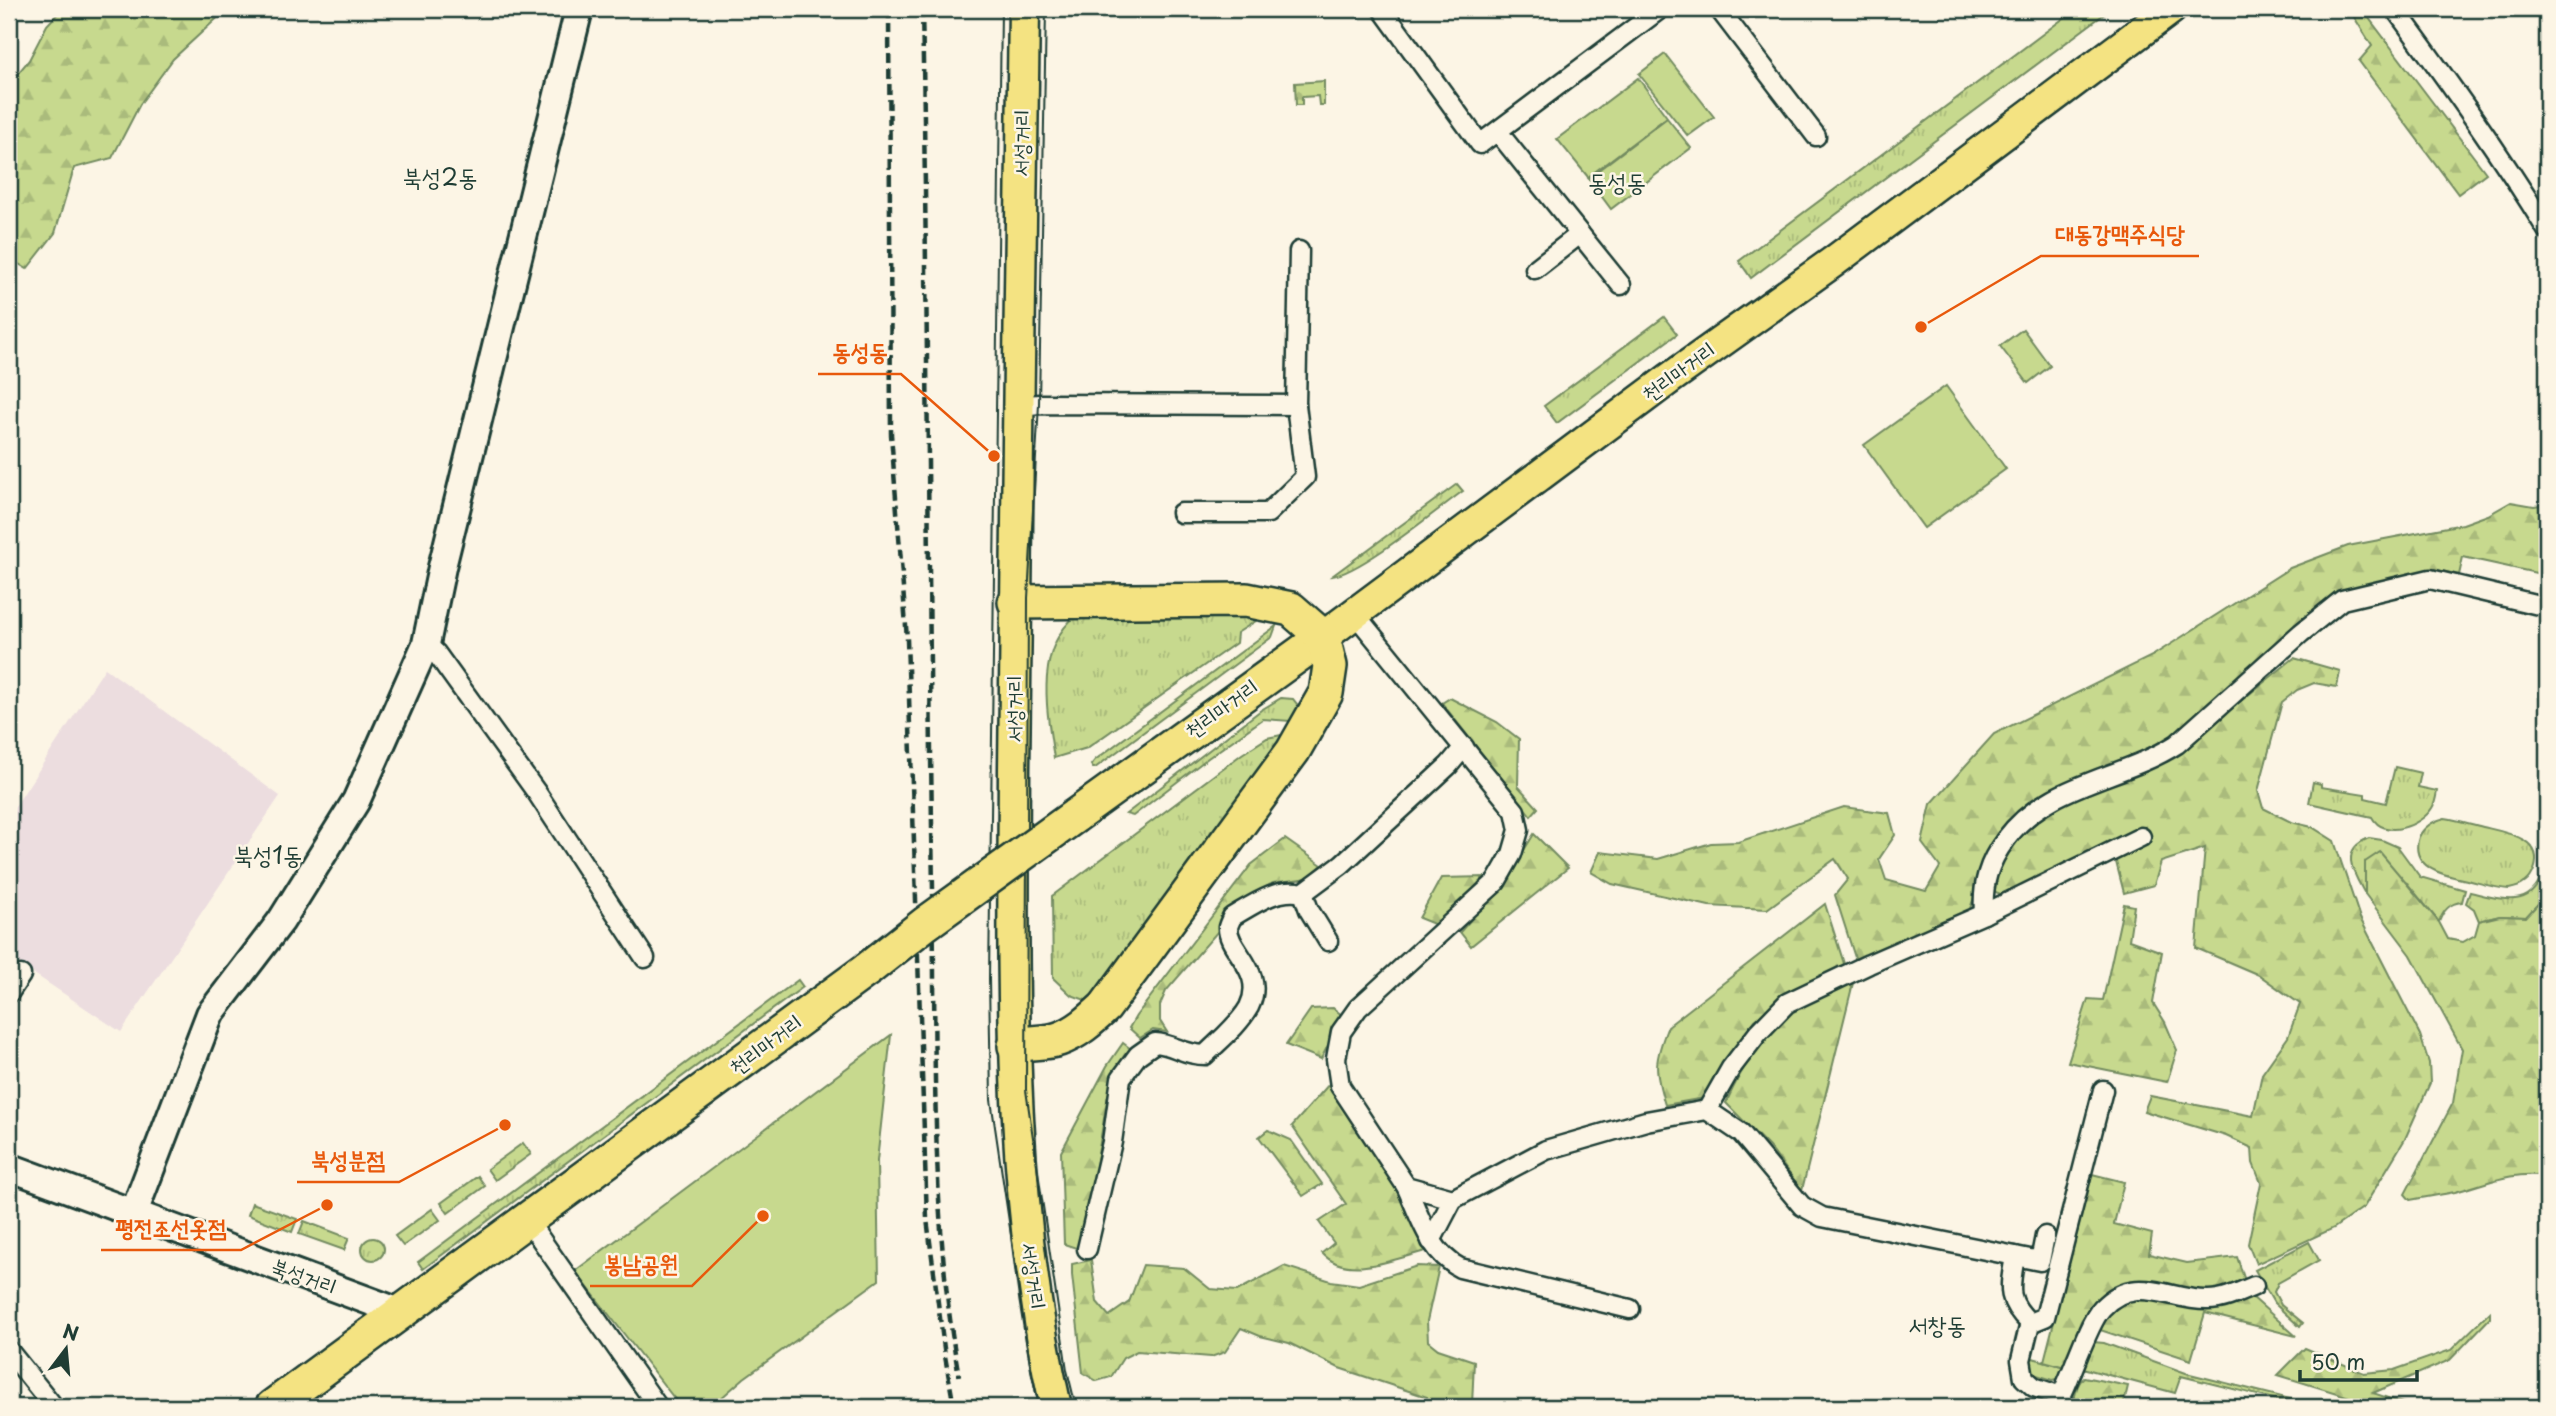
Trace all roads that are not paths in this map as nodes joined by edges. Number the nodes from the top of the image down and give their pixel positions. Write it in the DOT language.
graph roads {
  1 [pos="579,9"];
  2 [pos="1024,9"];
  3 [pos="1382,9"];
  4 [pos="1660,9"];
  5 [pos="1719,9"];
  6 [pos="2171,9"];
  7 [pos="2395,9"];
  8 [pos="1499,132"];
  9 [pos="1815,136"];
  10 [pos="2547,230"];
  11 [pos="1580,234"];
  12 [pos="1299,251"];
  13 [pos="1535,269"];
  14 [pos="1621,285"];
  15 [pos="1296,405"];
  16 [pos="1020,407"];
  17 [pos="1181,513"];
  18 [pos="1015,602"];
  19 [pos="2543,606"];
  20 [pos="1355,614"];
  21 [pos="1323,637"];
  22 [pos="426,644"];
  23 [pos="1464,747"];
  24 [pos="2141,837"];
  25 [pos="1303,893"];
  26 [pos="1984,914"];
  27 [pos="1328,941"];
  28 [pos="645,958"];
  29 [pos="22,975"];
  30 [pos="9,993"];
  31 [pos="1015,1046"];
  32 [pos="2103,1090"];
  33 [pos="1707,1110"];
  34 [pos="9,1167"];
  35 [pos="1406,1186"];
  36 [pos="1453,1199"];
  37 [pos="133,1215"];
  38 [pos="528,1220"];
  39 [pos="2045,1236"];
  40 [pos="1431,1241"];
  41 [pos="1087,1249"];
  42 [pos="2015,1256"];
  43 [pos="2254,1286"];
  44 [pos="1630,1309"];
  45 [pos="402,1313"];
  46 [pos="2029,1323"];
  47 [pos="9,1351"];
  48 [pos="2063,1402"];
  49 [pos="54,1407"];
  50 [pos="272,1407"];
  51 [pos="658,1407"];
  52 [pos="1056,1407"];
  1 -- 22 [label="street"];
  2 -- 16 [label="main road, 서성거리"];
  3 -- 8 [label="street"];
  4 -- 8 [label="street"];
  5 -- 9 [label="street"];
  6 -- 20 [label="main road, 천리마거리"];
  7 -- 10 [label="street"];
  8 -- 11 [label="street"];
  11 -- 13 [label="street"];
  11 -- 14 [label="street"];
  12 -- 15 [label="street"];
  15 -- 16 [label="street"];
  15 -- 17 [label="street"];
  16 -- 18 [label="main road, 서성거리"];
  18 -- 21 [label="highway"];
  18 -- 31 [label="main road, 서성거리"];
  19 -- 26 [label="street"];
  20 -- 21 [label="main road, 천리마거리"];
  20 -- 23 [label="street"];
  21 -- 31 [label="highway"];
  21 -- 38 [label="highway, 천리마거리, bridge"];
  22 -- 28 [label="street"];
  22 -- 37 [label="street"];
  23 -- 25 [label="street"];
  23 -- 35 [label="street"];
  24 -- 26 [label="street"];
  25 -- 27 [label="street"];
  25 -- 41 [label="street"];
  26 -- 33 [label="street"];
  29 -- 30 [label="street"];
  31 -- 52 [label="main road, 서성거리"];
  32 -- 46 [label="street"];
  33 -- 36 [label="street"];
  33 -- 42 [label="street"];
  34 -- 37 [label="street, 북성거리"];
  35 -- 36 [label="street"];
  35 -- 40 [label="street"];
  36 -- 40 [label="street"];
  37 -- 45 [label="street, 북성거리"];
  38 -- 45 [label="highway, 천리마거리"];
  38 -- 51 [label="street"];
  39 -- 42 [label="street"];
  40 -- 44 [label="street"];
  42 -- 46 [label="street"];
  43 -- 48 [label="street"];
  45 -- 50 [label="highway, 천리마거리"];
  46 -- 48 [label="street"];
  47 -- 49 [label="street"];
}
